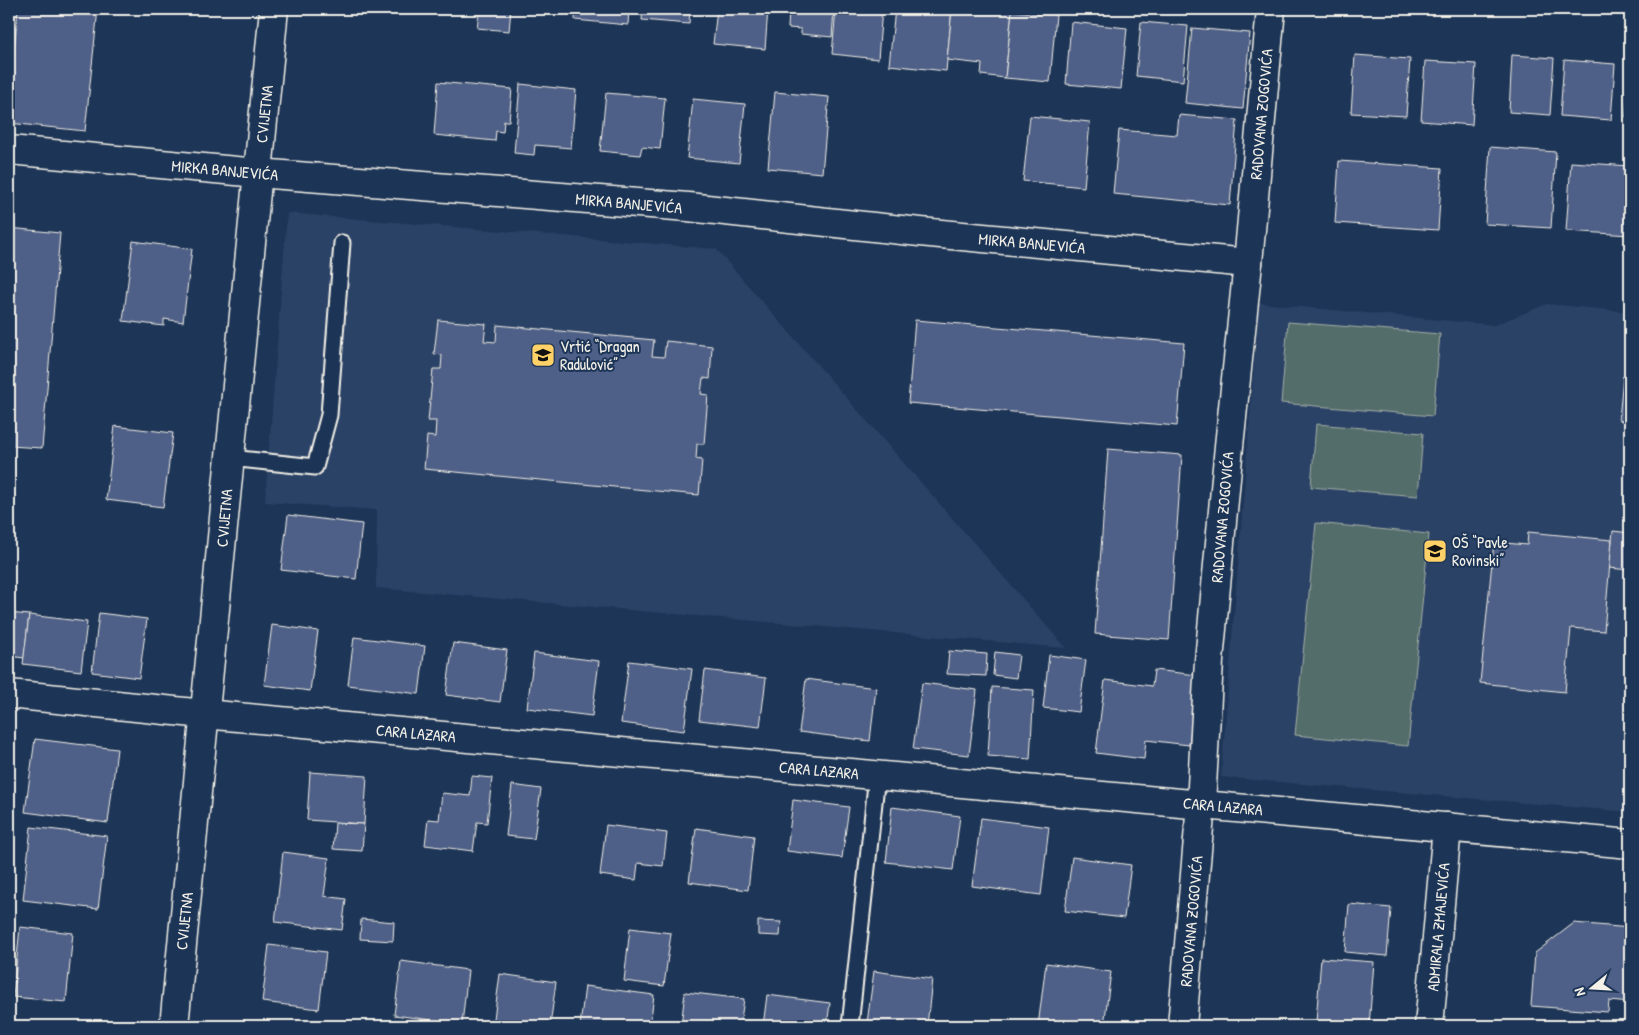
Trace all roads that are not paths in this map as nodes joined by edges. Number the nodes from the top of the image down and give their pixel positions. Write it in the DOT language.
graph roads {
  1 [pos="274,9"];
  2 [pos="1271,9"];
  3 [pos="9,150"];
  4 [pos="258,173"];
  5 [pos="342,243"];
  6 [pos="1248,263"];
  7 [pos="230,458"];
  8 [pos="9,694"];
  9 [pos="204,714"];
  10 [pos="877,775"];
  11 [pos="1202,804"];
  12 [pos="1447,827"];
  13 [pos="1630,844"];
  14 [pos="174,1026"];
  15 [pos="850,1026"];
  16 [pos="1182,1026"];
  17 [pos="1429,1026"];
  1 -- 4 [label="street, CVIJETNA"];
  2 -- 6 [label="street, RADOVANA ZOGOVIĆA"];
  3 -- 4 [label="street, MIRKA BANJEVIĆA"];
  4 -- 6 [label="street, MIRKA BANJEVIĆA"];
  4 -- 7 [label="street, CVIJETNA"];
  5 -- 7 [label="lane"];
  6 -- 11 [label="street, RADOVANA ZOGOVIĆA"];
  7 -- 9 [label="street, CVIJETNA"];
  8 -- 9 [label="street, CARA LAZARA"];
  9 -- 10 [label="street, CARA LAZARA"];
  9 -- 14 [label="street, CVIJETNA"];
  10 -- 11 [label="street, CARA LAZARA"];
  10 -- 15 [label="lane"];
  11 -- 12 [label="street, CARA LAZARA"];
  11 -- 16 [label="street, RADOVANA ZOGOVIĆA"];
  12 -- 13 [label="street, CARA LAZARA"];
  12 -- 17 [label="street, ADMIRALA ZMAJEVIĆA"];
}
